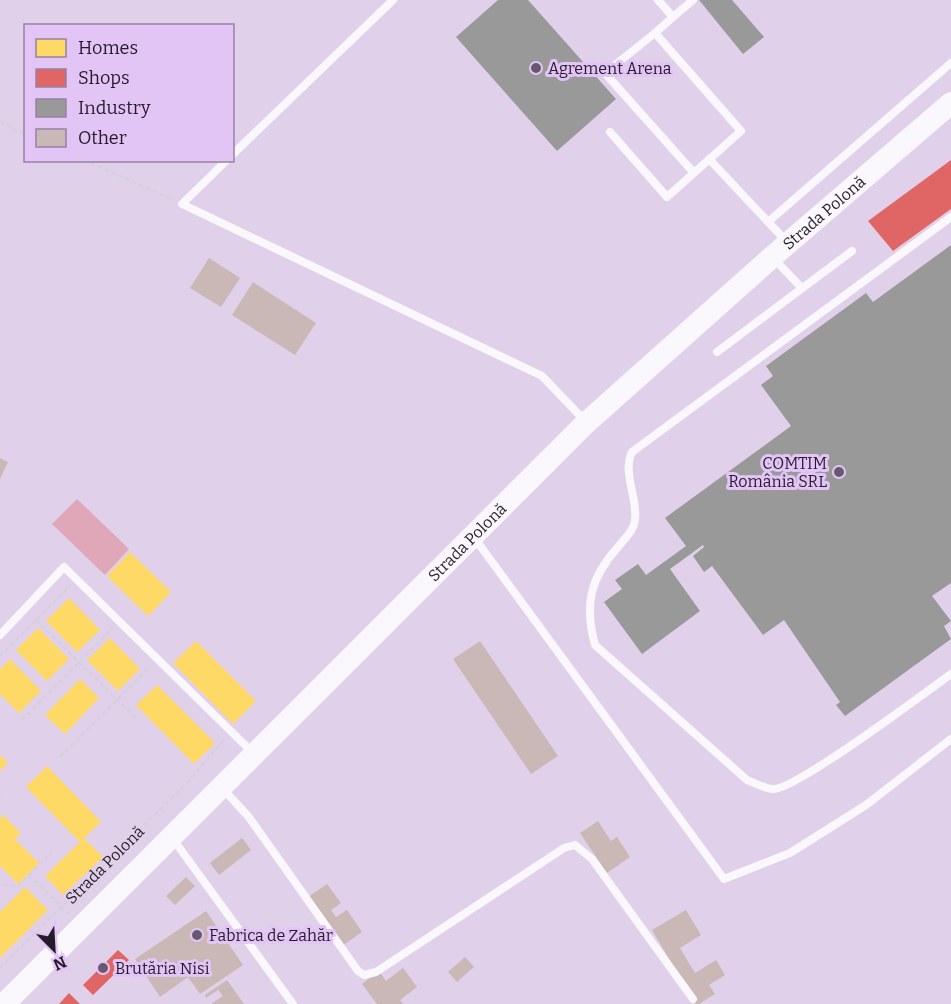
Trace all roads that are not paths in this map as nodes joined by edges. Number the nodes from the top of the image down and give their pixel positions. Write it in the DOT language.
graph roads {
  1 [pos="393,0"];
  2 [pos="658,0"];
  3 [pos="693,0"];
  4 [pos="673,17"];
  5 [pos="655,33"];
  6 [pos="951,63"];
  7 [pos="951,103"];
  8 [pos="610,132"];
  9 [pos="234,153"];
  10 [pos="709,159"];
  11 [pos="225,162"];
  12 [pos="694,173"];
  13 [pos="951,217"];
  14 [pos="768,222"];
  15 [pos="780,250"];
  16 [pos="852,251"];
  17 [pos="802,288"];
  18 [pos="717,351"];
  19 [pos="586,423"];
  20 [pos="472,535"];
  21 [pos="0,635"];
  22 [pos="951,674"];
  23 [pos="951,739"];
  24 [pos="253,753"];
  25 [pos="220,786"];
  26 [pos="171,836"];
  27 [pos="693,999"];
  28 [pos="4,1004"];
  29 [pos="293,1004"];
  1 -- 9 [label="lane"];
  2 -- 4 [label="lane"];
  3 -- 4 [label="lane"];
  4 -- 5 [label="lane"];
  5 -- 10 [label="lane"];
  5 -- 12 [label="lane"];
  6 -- 14 [label="lane"];
  7 -- 15 [label="main road, Strada Polonă"];
  8 -- 12 [label="lane"];
  10 -- 12 [label="lane"];
  10 -- 14 [label="lane"];
  11 -- 19 [label="lane"];
  13 -- 22 [label="lane"];
  14 -- 15 [label="lane"];
  15 -- 17 [label="lane"];
  15 -- 19 [label="main road, Strada Polonă"];
  16 -- 17 [label="lane"];
  17 -- 18 [label="lane"];
  19 -- 20 [label="main road, Strada Polonă"];
  20 -- 23 [label="lane"];
  20 -- 24 [label="main road, Strada Polonă"];
  21 -- 24 [label="lane"];
  24 -- 25 [label="main road, Strada Polonă"];
  25 -- 26 [label="main road, Strada Polonă"];
  25 -- 27 [label="lane"];
  26 -- 28 [label="main road, Strada Polonă"];
  26 -- 29 [label="lane"];
}
